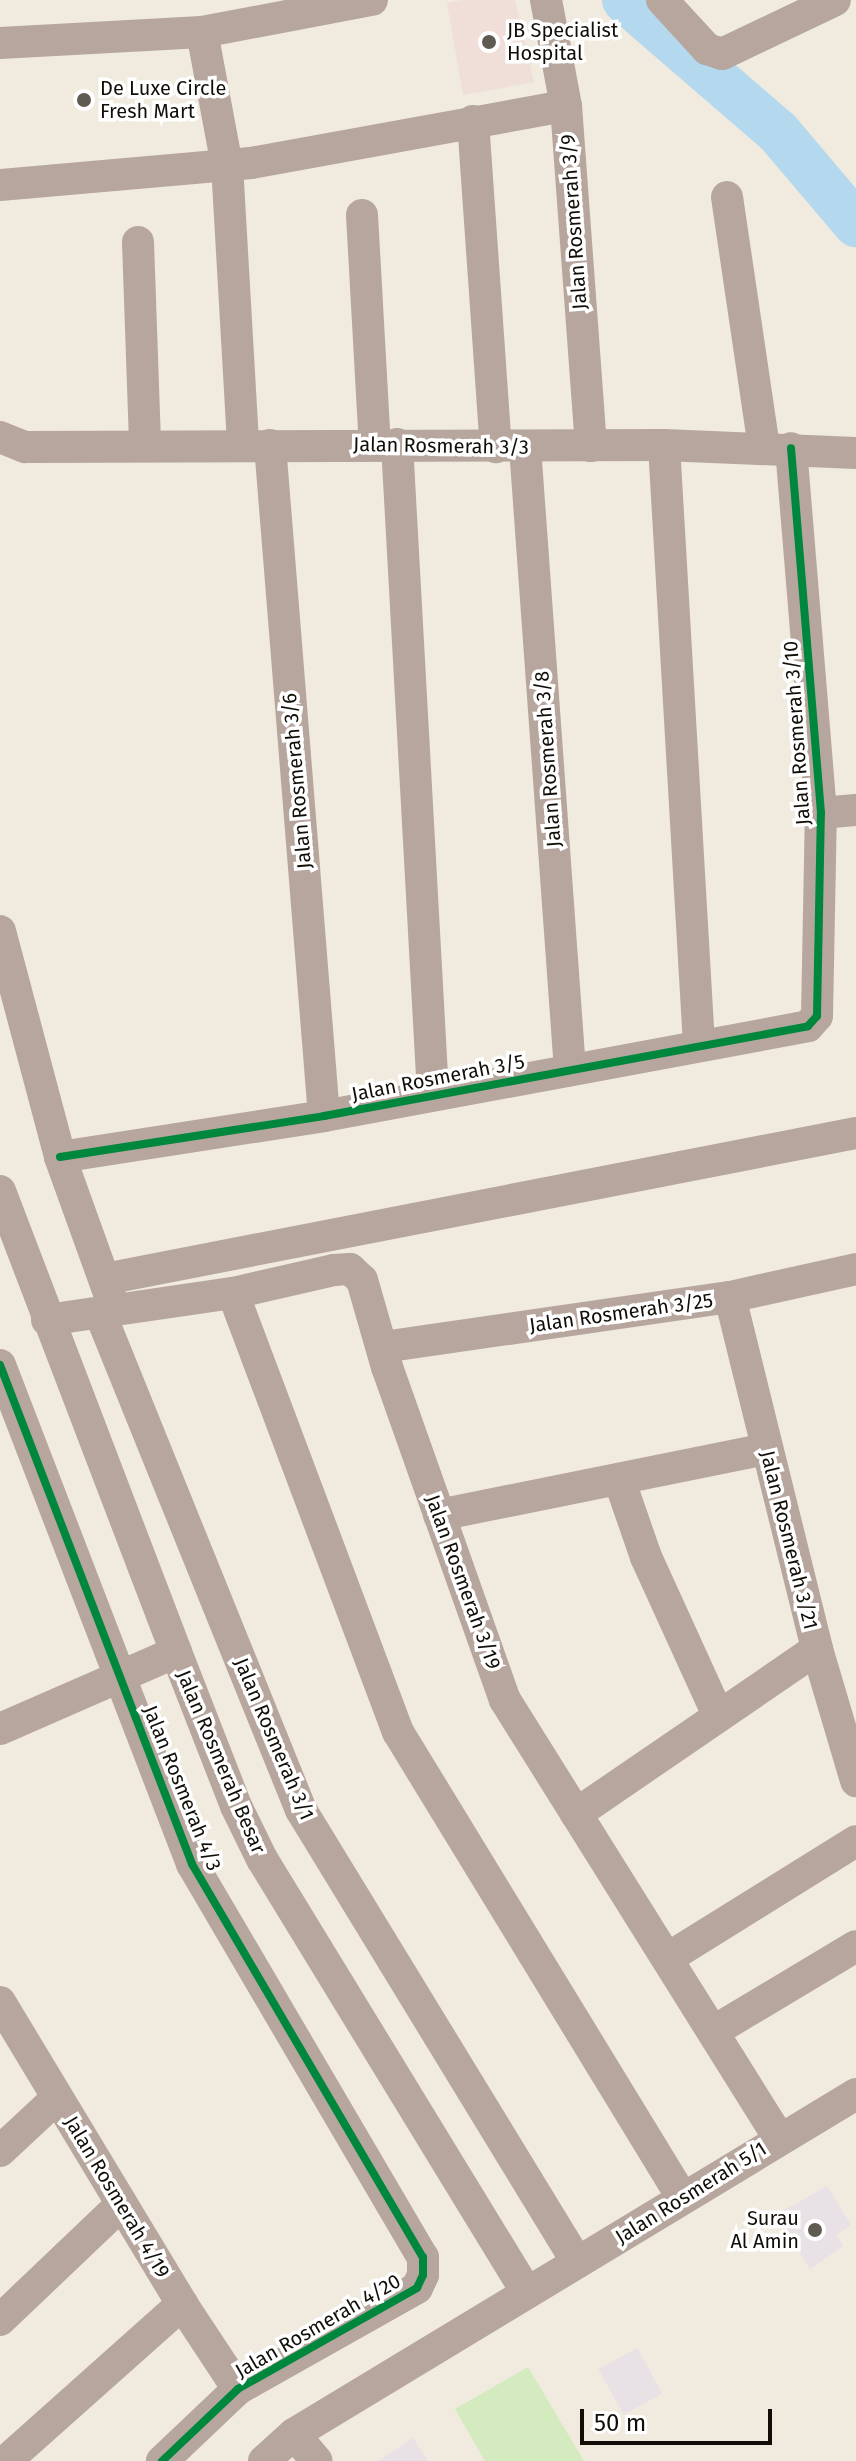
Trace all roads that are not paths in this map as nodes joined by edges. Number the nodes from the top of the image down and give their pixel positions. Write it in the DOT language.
graph roads {
  1 [pos="372,0"];
  2 [pos="546,0"];
  3 [pos="662,0"];
  4 [pos="835,0"];
  5 [pos="202,32"];
  6 [pos="0,43"];
  7 [pos="566,106"];
  8 [pos="473,121"];
  9 [pos="227,165"];
  10 [pos="0,185"];
  11 [pos="727,197"];
  12 [pos="362,215"];
  13 [pos="138,242"];
  14 [pos="386,444"];
  15 [pos="145,445"];
  16 [pos="257,445"];
  17 [pos="664,445"];
  18 [pos="591,446"];
  19 [pos="8,447"];
  20 [pos="511,447"];
  21 [pos="778,448"];
  22 [pos="856,453"];
  23 [pos="856,810"];
  24 [pos="821,813"];
  25 [pos="0,931"];
  26 [pos="817,1016"];
  27 [pos="699,1044"];
  28 [pos="570,1070"];
  29 [pos="433,1094"];
  30 [pos="324,1116"];
  31 [pos="856,1133"];
  32 [pos="60,1157"];
  33 [pos="0,1191"];
  34 [pos="856,1269"];
  35 [pos="105,1279"];
  36 [pos="233,1293"];
  37 [pos="730,1297"];
  38 [pos="107,1311"];
  39 [pos="47,1320"];
  40 [pos="383,1347"];
  41 [pos="2,1374"];
  42 [pos="766,1449"];
  43 [pos="619,1479"];
  44 [pos="439,1515"];
  45 [pos="817,1649"];
  46 [pos="176,1652"];
  47 [pos="119,1675"];
  48 [pos="718,1715"];
  49 [pos="0,1729"];
  50 [pos="856,1781"];
  51 [pos="576,1814"];
  52 [pos="856,1841"];
  53 [pos="856,1946"];
  54 [pos="668,1958"];
  55 [pos="0,2004"];
  56 [pos="714,2031"];
  57 [pos="856,2094"];
  58 [pos="57,2098"];
  59 [pos="779,2138"];
  60 [pos="0,2151"];
  61 [pos="682,2197"];
  62 [pos="122,2204"];
  63 [pos="414,2238"];
  64 [pos="577,2262"];
  65 [pos="526,2291"];
  66 [pos="182,2304"];
  67 [pos="0,2320"];
  68 [pos="238,2389"];
  69 [pos="294,2434"];
  70 [pos="6,2461"];
  71 [pos="162,2461"];
  72 [pos="264,2461"];
  73 [pos="317,2461"];
  1 -- 5 [label="street"];
  2 -- 7 [label="street, Jalan Rosmerah 3/9"];
  3 -- 4 [label="street"];
  5 -- 6 [label="street"];
  5 -- 9 [label="street, Jalan Rosmerah 3/6"];
  7 -- 8 [label="street"];
  7 -- 18 [label="street, Jalan Rosmerah 3/9"];
  8 -- 9 [label="street"];
  8 -- 20 [label="street, Jalan Rosmerah 3/8"];
  9 -- 10 [label="street"];
  9 -- 16 [label="street, Jalan Rosmerah 3/6"];
  11 -- 21 [label="street, Jalan Rosmerah 3/10"];
  12 -- 14 [label="street"];
  13 -- 15 [label="street"];
  14 -- 16 [label="street, Jalan Rosmerah 3/3"];
  14 -- 20 [label="street, Jalan Rosmerah 3/3"];
  14 -- 29 [label="street"];
  15 -- 16 [label="street, Jalan Rosmerah 3/3"];
  15 -- 19 [label="street, Jalan Rosmerah 3/3"];
  16 -- 30 [label="street, Jalan Rosmerah 3/6"];
  17 -- 18 [label="street, Jalan Rosmerah 3/3"];
  17 -- 21 [label="street, Jalan Rosmerah 3/3"];
  17 -- 27 [label="street"];
  18 -- 20 [label="street, Jalan Rosmerah 3/3"];
  20 -- 28 [label="street, Jalan Rosmerah 3/8"];
  21 -- 22 [label="street, Jalan Rosmerah 3/3"];
  21 -- 24 [label="street, Jalan Rosmerah 3/10"];
  23 -- 24 [label="street"];
  24 -- 26 [label="street, Jalan Rosmerah 3/10"];
  25 -- 32 [label="street, Jalan Rosmerah 3/1"];
  26 -- 27 [label="street, Jalan Rosmerah 3/5"];
  27 -- 28 [label="street, Jalan Rosmerah 3/5"];
  28 -- 29 [label="street, Jalan Rosmerah 3/5"];
  29 -- 30 [label="street, Jalan Rosmerah 3/5"];
  30 -- 32 [label="street, Jalan Rosmerah 3/5"];
  31 -- 35 [label="street"];
  32 -- 35 [label="street, Jalan Rosmerah 3/1"];
  33 -- 39 [label="street, Jalan Rosmerah Besar"];
  34 -- 37 [label="street, Jalan Rosmerah 3/25"];
  35 -- 38 [label="street, Jalan Rosmerah 3/1"];
  36 -- 38 [label="street, Jalan Rosmerah 3/19"];
  36 -- 40 [label="street, Jalan Rosmerah 3/19"];
  36 -- 61 [label="street"];
  37 -- 40 [label="street, Jalan Rosmerah 3/25"];
  37 -- 42 [label="street, Jalan Rosmerah 3/21"];
  38 -- 39 [label="street, Jalan Rosmerah 3/19"];
  38 -- 64 [label="street, Jalan Rosmerah 3/1"];
  39 -- 46 [label="street, Jalan Rosmerah Besar"];
  40 -- 44 [label="street, Jalan Rosmerah 3/19"];
  41 -- 47 [label="street, Jalan Rosmerah 4/3"];
  42 -- 43 [label="street"];
  42 -- 45 [label="street, Jalan Rosmerah 3/21"];
  43 -- 44 [label="street"];
  43 -- 48 [label="street"];
  44 -- 51 [label="street, Jalan Rosmerah 3/19"];
  45 -- 48 [label="street"];
  45 -- 50 [label="street, Jalan Rosmerah 3/21"];
  46 -- 47 [label="street"];
  46 -- 65 [label="street, Jalan Rosmerah Besar"];
  47 -- 49 [label="street"];
  47 -- 63 [label="street, Jalan Rosmerah 4/3"];
  48 -- 51 [label="street"];
  51 -- 54 [label="street, Jalan Rosmerah 3/19"];
  52 -- 54 [label="street"];
  53 -- 56 [label="street"];
  54 -- 56 [label="street, Jalan Rosmerah 3/19"];
  55 -- 58 [label="street, Jalan Rosmerah 4/19"];
  56 -- 59 [label="street, Jalan Rosmerah 3/19"];
  57 -- 59 [label="street, Jalan Rosmerah 5/1"];
  58 -- 60 [label="street"];
  58 -- 62 [label="street, Jalan Rosmerah 4/19"];
  59 -- 61 [label="street, Jalan Rosmerah 5/1"];
  61 -- 64 [label="street, Jalan Rosmerah 5/1"];
  62 -- 66 [label="street, Jalan Rosmerah 4/19"];
  62 -- 67 [label="street"];
  63 -- 68 [label="street, Jalan Rosmerah 4/20"];
  64 -- 65 [label="street, Jalan Rosmerah 5/1"];
  65 -- 69 [label="street, Jalan Rosmerah 5/1"];
  66 -- 68 [label="street, Jalan Rosmerah 4/19"];
  66 -- 70 [label="street"];
  68 -- 71 [label="street, Jalan Rosmerah 4/20"];
  69 -- 72 [label="street, Jalan Rosmerah 5/1"];
  69 -- 73 [label="street"];
}
